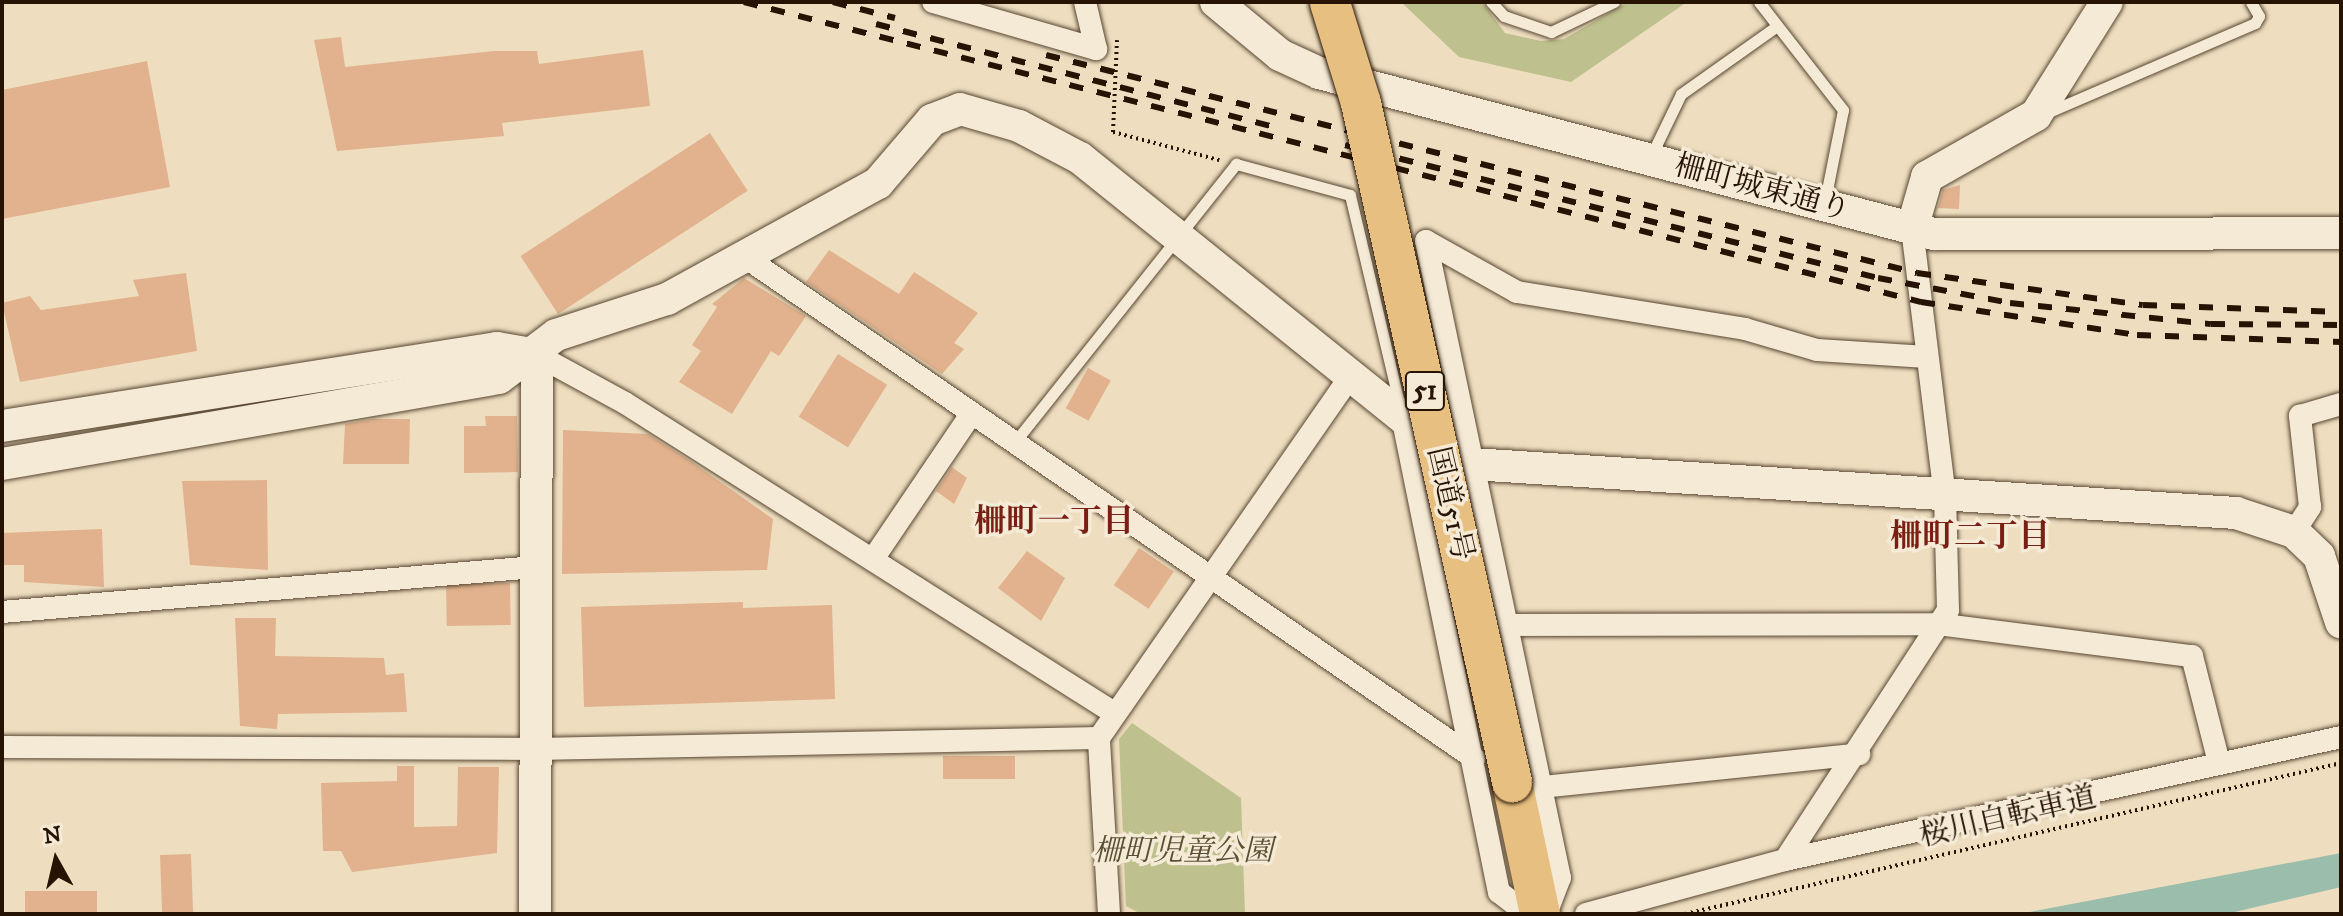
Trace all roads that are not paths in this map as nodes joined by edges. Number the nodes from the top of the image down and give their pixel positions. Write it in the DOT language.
graph roads {
  1 [pos="933,2"];
  2 [pos="1085,2"];
  3 [pos="1216,2"];
  4 [pos="1330,2"];
  5 [pos="1491,2"];
  6 [pos="1614,2"];
  7 [pos="1759,2"];
  8 [pos="2107,2"];
  9 [pos="2251,2"];
  10 [pos="1777,26"];
  11 [pos="2036,115"];
  12 [pos="1650,159"];
  13 [pos="1824,205"];
  14 [pos="1912,229"];
  15 [pos="2341,233"];
  16 [pos="1176,235"];
  17 [pos="745,257"];
  18 [pos="537,355"];
  19 [pos="1927,357"];
  20 [pos="1351,376"];
  21 [pos="2341,404"];
  22 [pos="971,414"];
  23 [pos="1402,416"];
  24 [pos="2,426"];
  25 [pos="1014,443"];
  26 [pos="2,454"];
  27 [pos="2,464"];
  28 [pos="1472,464"];
  29 [pos="1945,497"];
  30 [pos="2294,532"];
  31 [pos="2330,553"];
  32 [pos="873,559"];
  33 [pos="536,567"];
  34 [pos="1210,579"];
  35 [pos="2,612"];
  36 [pos="2341,622"];
  37 [pos="1937,624"];
  38 [pos="1506,625"];
  39 [pos="1114,713"];
  40 [pos="2341,737"];
  41 [pos="1099,738"];
  42 [pos="2,747"];
  43 [pos="535,749"];
  44 [pos="1859,754"];
  45 [pos="1474,758"];
  46 [pos="2219,763"];
  47 [pos="1527,784"];
  48 [pos="1785,860"];
  49 [pos="535,914"];
  50 [pos="1109,914"];
  51 [pos="1527,914"];
  52 [pos="1540,914"];
  53 [pos="1546,914"];
  54 [pos="1586,914"];
  1 -- 2 [label="street"];
  3 -- 12 [label="street, 柵町城東通り"];
  4 -- 47 [label="highway, 国道51号 / 51, bridge"];
  5 -- 6 [label="lane"];
  7 -- 10 [label="lane"];
  8 -- 11 [label="street"];
  9 -- 11 [label="lane"];
  10 -- 12 [label="lane"];
  10 -- 13 [label="lane"];
  11 -- 14 [label="street"];
  12 -- 13 [label="street, 柵町城東通り"];
  13 -- 14 [label="street, 柵町城東通り"];
  14 -- 15 [label="street, 柵町城東通り"];
  14 -- 19 [label="street"];
  16 -- 17 [label="street"];
  16 -- 20 [label="street"];
  16 -- 23 [label="lane"];
  16 -- 25 [label="lane"];
  17 -- 18 [label="street"];
  17 -- 22 [label="street"];
  18 -- 24 [label="street"];
  18 -- 27 [label="street"];
  18 -- 32 [label="street"];
  18 -- 33 [label="street"];
  19 -- 28 [label="street"];
  19 -- 29 [label="street"];
  20 -- 23 [label="street"];
  20 -- 34 [label="street"];
  21 -- 30 [label="street"];
  22 -- 25 [label="street"];
  22 -- 32 [label="street"];
  23 -- 28 [label="street"];
  23 -- 45 [label="street"];
  25 -- 34 [label="street"];
  26 -- 27 [label="street"];
  28 -- 29 [label="street"];
  28 -- 38 [label="street"];
  29 -- 30 [label="street"];
  29 -- 37 [label="street"];
  30 -- 31 [label="street"];
  31 -- 36 [label="street"];
  32 -- 39 [label="street"];
  33 -- 35 [label="street"];
  33 -- 43 [label="street"];
  34 -- 39 [label="street"];
  34 -- 45 [label="street"];
  37 -- 38 [label="street"];
  37 -- 44 [label="street"];
  37 -- 46 [label="street"];
  38 -- 47 [label="street"];
  39 -- 41 [label="street"];
  40 -- 46 [label="street"];
  41 -- 43 [label="street"];
  41 -- 50 [label="street"];
  42 -- 43 [label="street"];
  43 -- 49 [label="street"];
  44 -- 47 [label="street"];
  44 -- 48 [label="street"];
  45 -- 51 [label="street"];
  46 -- 48 [label="street"];
  47 -- 52 [label="highway, 国道51号 / 51"];
  47 -- 53 [label="street"];
  48 -- 54 [label="street"];
}
